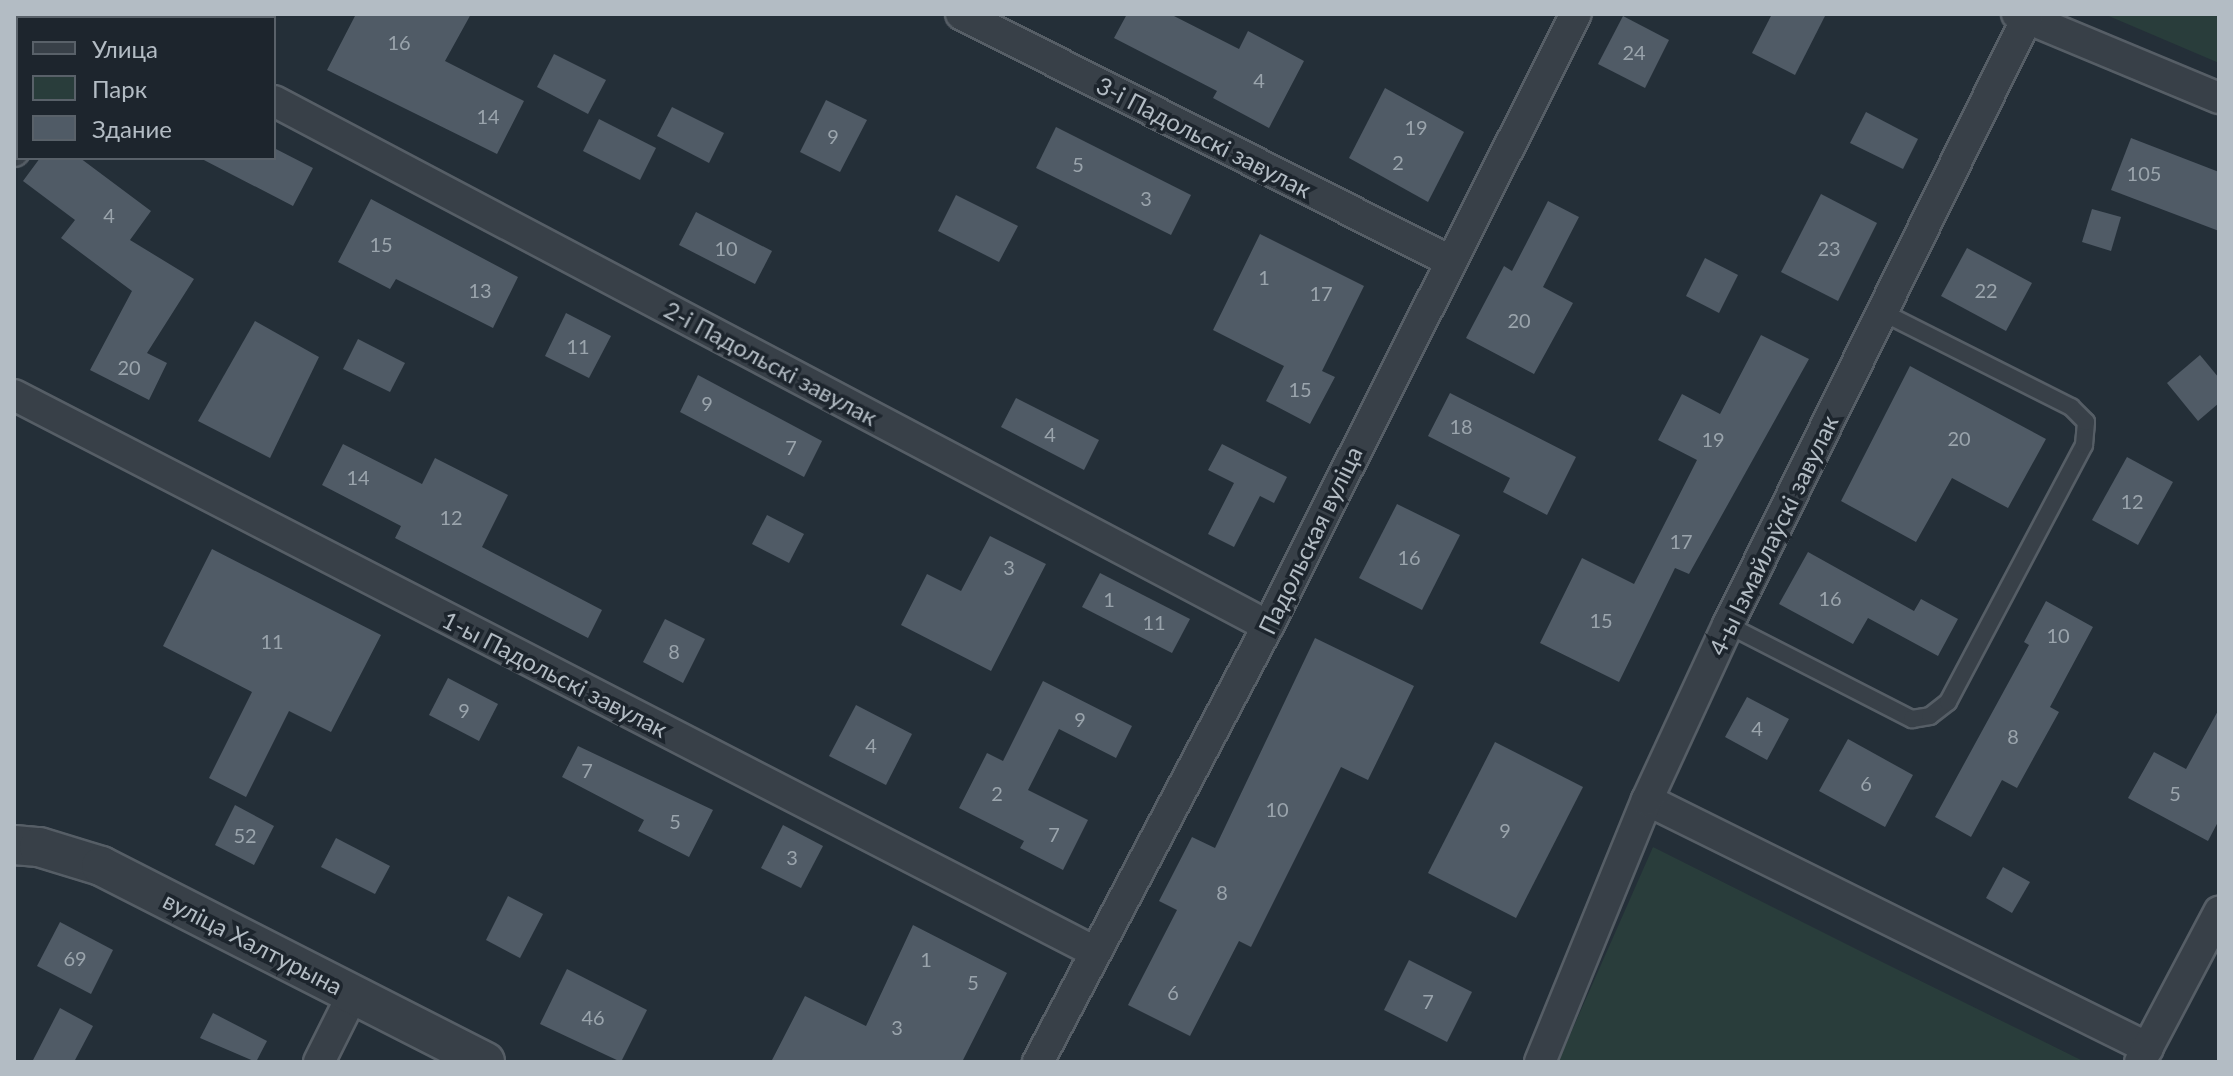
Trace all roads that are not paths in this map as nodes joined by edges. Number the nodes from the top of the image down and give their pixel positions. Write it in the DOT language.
graph roads {
  1 [pos="961,14"];
  2 [pos="1576,14"];
  3 [pos="2022,16"];
  4 [pos="2219,98"];
  5 [pos="276,102"];
  6 [pos="1448,260"];
  7 [pos="1884,313"];
  8 [pos="14,395"];
  9 [pos="1728,625"];
  10 [pos="1268,626"];
  11 [pos="1647,800"];
  12 [pos="14,845"];
  13 [pos="2219,912"];
  14 [pos="1095,952"];
  15 [pos="353,994"];
  16 [pos="2144,1055"];
  17 [pos="468,1058"];
  18 [pos="319,1062"];
  19 [pos="1038,1062"];
  20 [pos="1540,1062"];
  1 -- 6 [label="street, 3-і Падольскі завулак"];
  2 -- 6 [label="street, Падольская вуліца"];
  3 -- 4 [label="street"];
  3 -- 7 [label="street, 4-ы Ізмайлаўскі завулак"];
  5 -- 10 [label="street, 2-і Падольскі завулак"];
  6 -- 10 [label="street, Падольская вуліца"];
  7 -- 9 [label="street, 4-ы Ізмайлаўскі завулак"];
  7 -- 9 [label="lane"];
  8 -- 14 [label="street, 1-ы Падольскі завулак"];
  9 -- 11 [label="street, 4-ы Ізмайлаўскі завулак"];
  10 -- 14 [label="street, Падольская вуліца"];
  11 -- 16 [label="street"];
  11 -- 20 [label="street, 4-ы Ізмайлаўскі завулак"];
  12 -- 15 [label="street, вуліца Халтурына"];
  13 -- 16 [label="street"];
  14 -- 19 [label="street, Падольская вуліца"];
  15 -- 17 [label="street, вуліца Халтурына"];
  15 -- 18 [label="street"];
}
